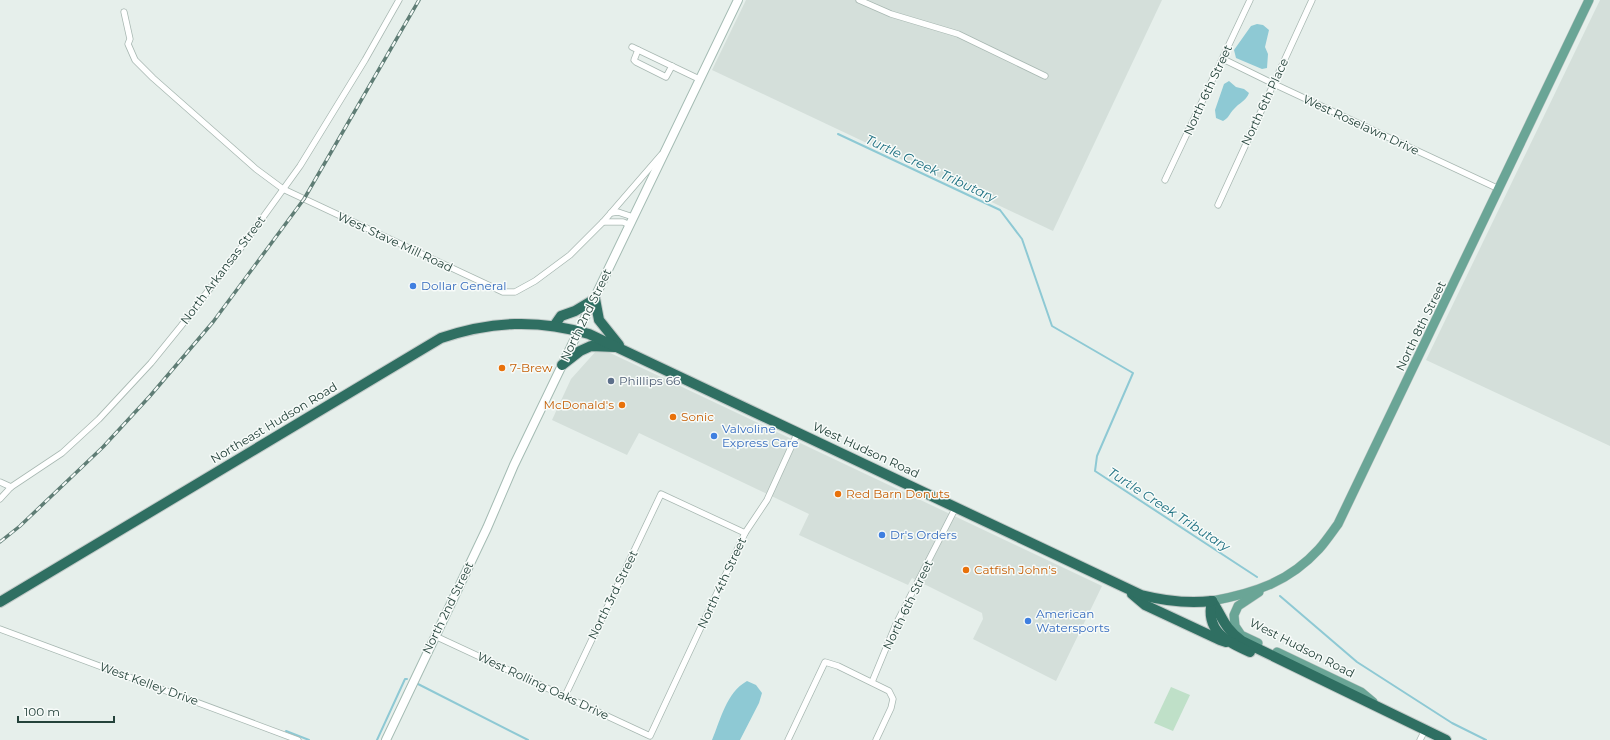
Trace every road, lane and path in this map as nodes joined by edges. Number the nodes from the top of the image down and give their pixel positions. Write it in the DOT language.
graph roads {
  1 [pos="398,0"];
  2 [pos="738,0"];
  3 [pos="859,0"];
  4 [pos="1250,0"];
  5 [pos="1312,0"];
  6 [pos="1589,0"];
  7 [pos="124,12"];
  8 [pos="1223,59"];
  9 [pos="672,66"];
  10 [pos="1045,76"];
  11 [pos="699,79"];
  12 [pos="1274,84"];
  13 [pos="664,152"];
  14 [pos="1165,180"];
  15 [pos="283,189"];
  16 [pos="1499,189"];
  17 [pos="1218,205"];
  18 [pos="611,213"];
  19 [pos="632,221"];
  20 [pos="603,222"];
  21 [pos="595,299"];
  22 [pos="554,326"];
  23 [pos="579,331"];
  24 [pos="620,348"];
  25 [pos="562,365"];
  26 [pos="798,432"];
  27 [pos="0,482"];
  28 [pos="11,487"];
  29 [pos="0,499"];
  30 [pos="956,507"];
  31 [pos="745,534"];
  32 [pos="1121,586"];
  33 [pos="1265,588"];
  34 [pos="1212,601"];
  35 [pos="0,602"];
  36 [pos="0,629"];
  37 [pos="435,636"];
  38 [pos="1228,642"];
  39 [pos="872,682"];
  40 [pos="565,696"];
  41 [pos="1381,709"];
  42 [pos="1424,730"];
  43 [pos="650,736"];
  44 [pos="298,740"];
  45 [pos="386,740"];
  46 [pos="788,740"];
  47 [pos="876,740"];
  48 [pos="1420,740"];
  49 [pos="1446,740"];
  1 -- 15 [label="street, North Arkansas Street"];
  2 -- 11 [label="main road, North 2nd Street"];
  3 -- 10 [label="street"];
  4 -- 8 [label="street, North 6th Street"];
  5 -- 12 [label="street, North 6th Place"];
  6 -- 16 [label="main road, North 8th Street"];
  7 -- 15 [label="street, West Stave Mill Road"];
  8 -- 12 [label="street, West Roselawn Drive"];
  8 -- 14 [label="street, North 6th Street"];
  9 -- 9 [label="street"];
  9 -- 11 [label="street"];
  11 -- 13 [label="main road, North 2nd Street"];
  12 -- 16 [label="street, West Roselawn Drive"];
  12 -- 17 [label="street, North 6th Place"];
  13 -- 18 [label="street, West Stave Mill Road"];
  13 -- 19 [label="main road, North 2nd Street"];
  15 -- 20 [label="street, West Stave Mill Road"];
  15 -- 28 [label="street, North Arkansas Street"];
  16 -- 33 [label="main road, North 8th Street"];
  18 -- 19 [label="street"];
  18 -- 20 [label="street, West Stave Mill Road"];
  19 -- 20 [label="street"];
  19 -- 21 [label="main road, North 2nd Street"];
  21 -- 22 [label="highway"];
  21 -- 23 [label="main road, North 2nd Street"];
  21 -- 24 [label="highway"];
  22 -- 23 [label="highway, Northeast Hudson Road"];
  22 -- 35 [label="highway, Northeast Hudson Road"];
  23 -- 24 [label="highway, West Hudson Road"];
  23 -- 25 [label="main road, North 2nd Street"];
  24 -- 25 [label="highway"];
  24 -- 26 [label="highway, West Hudson Road"];
  25 -- 37 [label="main road, North 2nd Street"];
  26 -- 30 [label="highway, West Hudson Road"];
  26 -- 31 [label="street, North 4th Street"];
  27 -- 28 [label="street"];
  28 -- 29 [label="street, North Arkansas Street"];
  30 -- 32 [label="highway, West Hudson Road"];
  30 -- 39 [label="street, North 6th Street"];
  31 -- 40 [label="street, North 3rd Street"];
  31 -- 43 [label="street, North 4th Street"];
  32 -- 34 [label="highway, West Hudson Road"];
  32 -- 38 [label="highway"];
  33 -- 34 [label="main road, North 8th Street"];
  33 -- 41 [label="main road, West Hudson Road"];
  34 -- 38 [label="highway, West Hudson Road"];
  34 -- 41 [label="highway, West Hudson Road"];
  36 -- 44 [label="street, West Kelley Drive"];
  37 -- 40 [label="street, West Rolling Oaks Drive"];
  37 -- 45 [label="main road, North 2nd Street"];
  38 -- 41 [label="highway, West Hudson Road"];
  39 -- 46 [label="street"];
  39 -- 47 [label="street"];
  40 -- 43 [label="street, West Rolling Oaks Drive"];
  41 -- 42 [label="highway, West Hudson Road"];
  42 -- 48 [label="street"];
  42 -- 49 [label="highway, West Hudson Road"];
}
